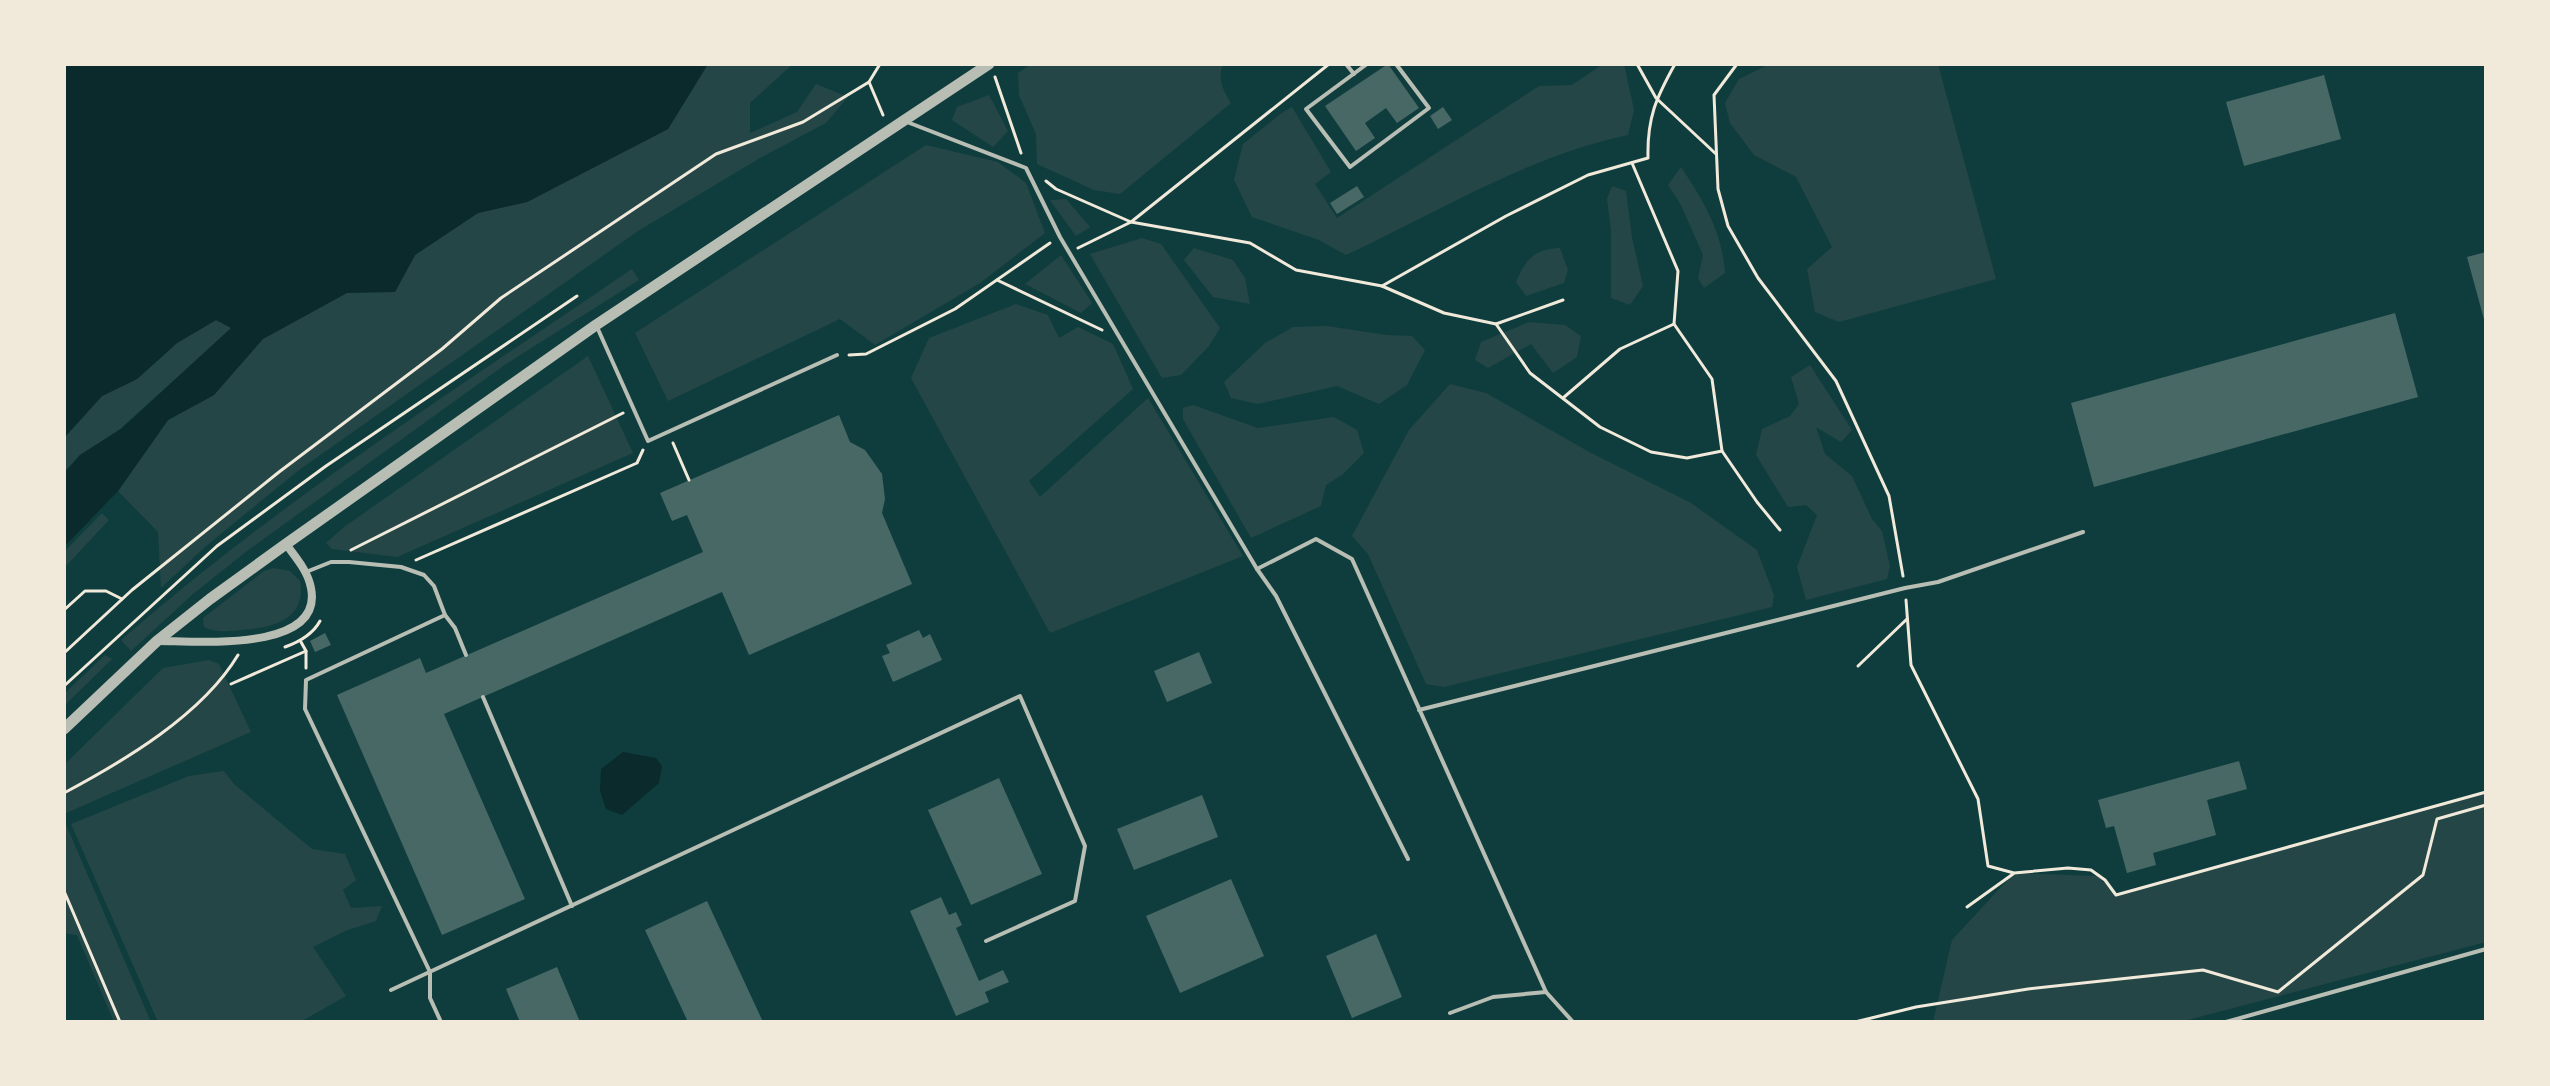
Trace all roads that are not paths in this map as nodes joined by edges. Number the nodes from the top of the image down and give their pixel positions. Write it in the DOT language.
graph roads {
  1 [pos="1346,64"];
  2 [pos="1367,64"];
  3 [pos="1396,64"];
  4 [pos="992,68"];
  5 [pos="1354,74"];
  6 [pos="902,120"];
  7 [pos="596,325"];
  8 [pos="837,355"];
  9 [pos="2083,532"];
  10 [pos="286,544"];
  11 [pos="1257,569"];
  12 [pos="306,572"];
  13 [pos="445,615"];
  14 [pos="157,641"];
  15 [pos="466,655"];
  16 [pos="483,697"];
  17 [pos="1419,710"];
  18 [pos="64,729"];
  19 [pos="1408,859"];
  20 [pos="572,906"];
  21 [pos="986,941"];
  22 [pos="2486,949"];
  23 [pos="430,972"];
  24 [pos="391,990"];
  25 [pos="1546,992"];
  26 [pos="1450,1013"];
  27 [pos="441,1022"];
  28 [pos="1573,1022"];
  29 [pos="2226,1022"];
  1 -- 5 [label="lane"];
  2 -- 5 [label="lane"];
  3 -- 5 [label="lane"];
  4 -- 6 [label="street"];
  6 -- 7 [label="street"];
  6 -- 11 [label="lane"];
  7 -- 8 [label="lane"];
  7 -- 10 [label="street"];
  9 -- 17 [label="lane"];
  10 -- 12 [label="street"];
  10 -- 14 [label="street"];
  11 -- 17 [label="lane"];
  11 -- 19 [label="lane"];
  12 -- 13 [label="lane"];
  12 -- 14 [label="street"];
  13 -- 15 [label="lane"];
  13 -- 23 [label="lane"];
  14 -- 18 [label="street"];
  16 -- 20 [label="lane"];
  17 -- 25 [label="lane"];
  20 -- 21 [label="lane"];
  20 -- 23 [label="lane"];
  22 -- 29 [label="lane"];
  23 -- 24 [label="lane"];
  23 -- 27 [label="lane"];
  25 -- 26 [label="lane"];
  25 -- 28 [label="lane"];
}
